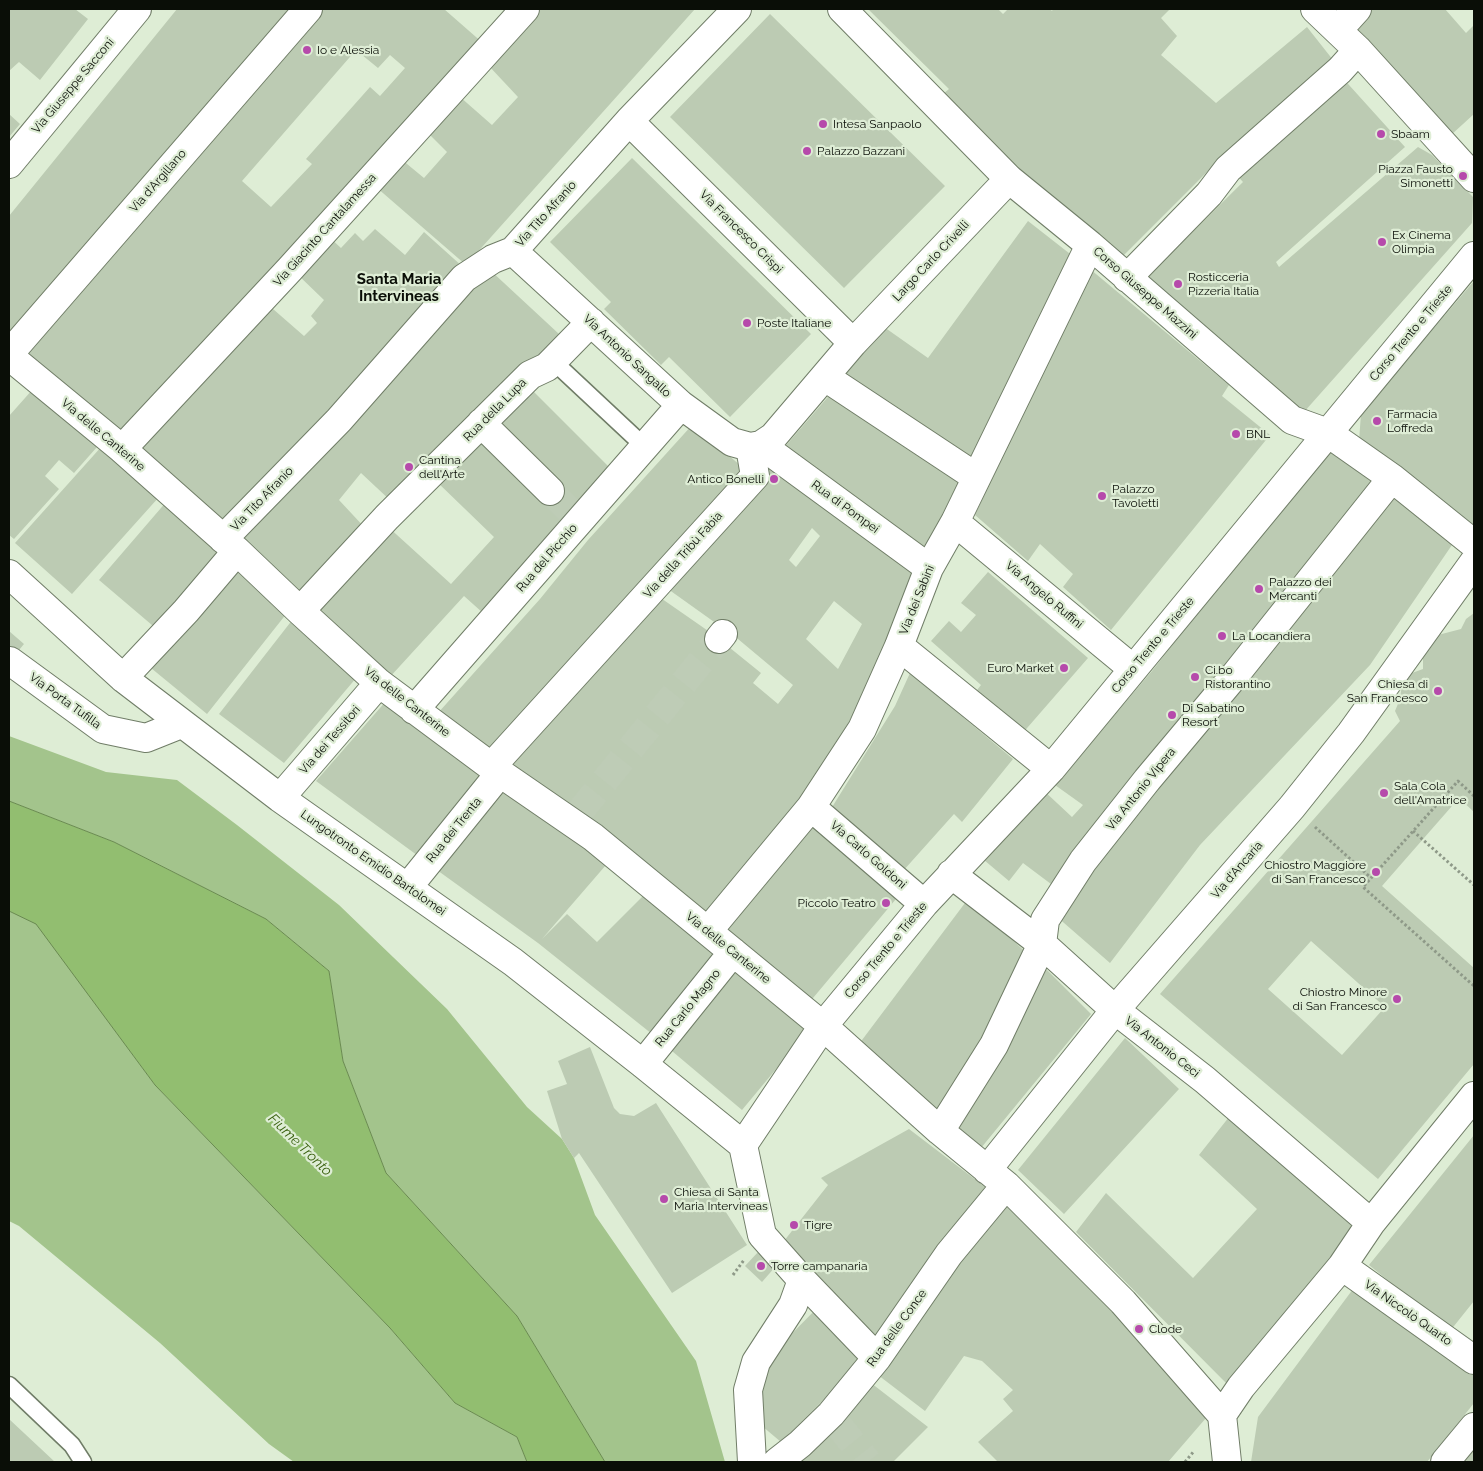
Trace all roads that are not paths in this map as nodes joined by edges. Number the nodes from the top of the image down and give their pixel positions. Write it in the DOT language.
graph roads {
  1 [pos="137,9"];
  2 [pos="308,9"];
  3 [pos="525,9"];
  4 [pos="737,9"];
  5 [pos="842,9"];
  6 [pos="1314,9"];
  7 [pos="1357,9"];
  8 [pos="1338,30"];
  9 [pos="1358,50"];
  10 [pos="629,121"];
  11 [pos="9,164"];
  12 [pos="1474,178"];
  13 [pos="1009,179"];
  14 [pos="1090,245"];
  15 [pos="513,251"];
  16 [pos="1474,256"];
  17 [pos="1127,278"];
  18 [pos="591,322"];
  19 [pos="853,343"];
  20 [pos="9,355"];
  21 [pos="554,361"];
  22 [pos="825,377"];
  23 [pos="681,405"];
  24 [pos="481,423"];
  25 [pos="1328,432"];
  26 [pos="756,446"];
  27 [pos="645,447"];
  28 [pos="122,449"];
  29 [pos="976,477"];
  30 [pos="1392,478"];
  31 [pos="550,491"];
  32 [pos="955,522"];
  33 [pos="1474,544"];
  34 [pos="230,545"];
  35 [pos="1474,562"];
  36 [pos="929,568"];
  37 [pos="9,574"];
  38 [pos="300,611"];
  39 [pos="899,646"];
  40 [pos="10,661"];
  41 [pos="1133,669"];
  42 [pos="123,678"];
  43 [pos="379,683"];
  44 [pos="414,710"];
  45 [pos="181,724"];
  46 [pos="1051,769"];
  47 [pos="496,770"];
  48 [pos="280,798"];
  49 [pos="811,807"];
  50 [pos="951,874"];
  51 [pos="408,887"];
  52 [pos="924,904"];
  53 [pos="708,932"];
  54 [pos="1042,944"];
  55 [pos="733,952"];
  56 [pos="1115,1010"];
  57 [pos="823,1026"];
  58 [pos="643,1064"];
  59 [pos="1472,1104"];
  60 [pos="940,1131"];
  61 [pos="743,1145"];
  62 [pos="997,1178"];
  63 [pos="1371,1223"];
  64 [pos="1342,1266"];
  65 [pos="802,1280"];
  66 [pos="877,1358"];
  67 [pos="1474,1360"];
  68 [pos="9,1385"];
  69 [pos="1222,1415"];
  70 [pos="1474,1427"];
  71 [pos="83,1462"];
  72 [pos="752,1462"];
  73 [pos="777,1462"];
  74 [pos="1227,1462"];
  75 [pos="1445,1462"];
  1 -- 11 [label="street, Via Giuseppe Sacconi"];
  2 -- 20 [label="street, Via d'Argillano"];
  3 -- 28 [label="street, Via Giacinto Cantalamessa"];
  4 -- 10 [label="street, Via Tito Afranio"];
  5 -- 13 [label="street, Corso Giuseppe Mazzini"];
  6 -- 8 [label="street"];
  7 -- 8 [label="street"];
  8 -- 9 [label="street"];
  9 -- 12 [label="street"];
  9 -- 17 [label="street"];
  10 -- 15 [label="street, Via Tito Afranio"];
  10 -- 19 [label="street, Via Francesco Crispi"];
  13 -- 14 [label="street, Corso Giuseppe Mazzini"];
  13 -- 19 [label="street, Largo Carlo Crivelli"];
  14 -- 17 [label="street, Corso Giuseppe Mazzini"];
  14 -- 29 [label="street, Via dei Sabini"];
  15 -- 18 [label="street, Via Antonio Sangallo"];
  15 -- 34 [label="street, Via Tito Afranio"];
  16 -- 25 [label="street, Corso Trento e Trieste"];
  17 -- 25 [label="street, Corso Giuseppe Mazzini"];
  18 -- 21 [label="street, Rua della Lupa"];
  18 -- 23 [label="street, Via Antonio Sangallo"];
  19 -- 22 [label="street"];
  20 -- 28 [label="street, Via delle Canterine"];
  21 -- 24 [label="street, Rua della Lupa"];
  21 -- 27 [label="lane"];
  22 -- 26 [label="street"];
  22 -- 29 [label="street"];
  23 -- 26 [label="street, Via Antonio Sangallo"];
  23 -- 27 [label="street, Rua del Picchio"];
  24 -- 31 [label="street"];
  24 -- 38 [label="street, Rua della Lupa"];
  25 -- 30 [label="street, Corso Giuseppe Mazzini"];
  25 -- 41 [label="street, Corso Trento e Trieste"];
  26 -- 36 [label="street, Rua di Pompei"];
  26 -- 47 [label="street, Via della Tribù Fabia"];
  27 -- 44 [label="street, Rua del Picchio"];
  28 -- 34 [label="street, Via delle Canterine"];
  29 -- 32 [label="street, Via dei Sabini"];
  30 -- 33 [label="street, Corso Giuseppe Mazzini"];
  30 -- 54 [label="street, Via Antonio Vipera"];
  32 -- 36 [label="street, Via dei Sabini"];
  32 -- 41 [label="street, Via Angelo Ruffini"];
  34 -- 38 [label="street, Via delle Canterine"];
  34 -- 42 [label="street, Via Tito Afranio"];
  35 -- 56 [label="street, Via d'Ancaria"];
  36 -- 39 [label="street, Via dei Sabini"];
  37 -- 42 [label="street, Lungotronto Emidio Bartolomei"];
  38 -- 43 [label="street, Via delle Canterine"];
  39 -- 46 [label="street"];
  39 -- 49 [label="street, Via dei Sabini"];
  40 -- 45 [label="street, Via Porta Tufilla"];
  41 -- 46 [label="street, Corso Trento e Trieste"];
  42 -- 45 [label="street, Lungotronto Emidio Bartolomei"];
  43 -- 44 [label="street, Via delle Canterine"];
  43 -- 48 [label="street, Via dei Tessitori"];
  44 -- 47 [label="street, Via delle Canterine"];
  45 -- 48 [label="street, Lungotronto Emidio Bartolomei"];
  46 -- 50 [label="street, Corso Trento e Trieste"];
  47 -- 51 [label="street, Rua dei Trenta"];
  47 -- 53 [label="street, Via delle Canterine"];
  48 -- 51 [label="street, Lungotronto Emidio Bartolomei"];
  49 -- 52 [label="street, Via Carlo Goldoni"];
  49 -- 53 [label="street, Via dei Sabini"];
  50 -- 52 [label="street, Corso Trento e Trieste"];
  50 -- 54 [label="street, Via Antonio Ceci"];
  51 -- 58 [label="street, Lungotronto Emidio Bartolomei"];
  52 -- 57 [label="street, Corso Trento e Trieste"];
  53 -- 55 [label="street, Via delle Canterine"];
  54 -- 56 [label="street, Via Antonio Ceci"];
  54 -- 60 [label="street, Via Antonio Vipera"];
  55 -- 57 [label="street, Via delle Canterine"];
  55 -- 58 [label="street, Rua Carlo Magno"];
  56 -- 62 [label="street, Via d'Ancaria"];
  56 -- 63 [label="street, Via Antonio Ceci"];
  57 -- 60 [label="street, Via delle Canterine"];
  57 -- 61 [label="street, Corso Trento e Trieste"];
  58 -- 61 [label="street, Lungotronto Emidio Bartolomei"];
  59 -- 63 [label="street"];
  60 -- 62 [label="street, Via delle Canterine"];
  61 -- 65 [label="street"];
  62 -- 66 [label="street, Rua delle Conce"];
  62 -- 69 [label="street, Via delle Canterine"];
  63 -- 64 [label="street"];
  64 -- 67 [label="street, Via Niccolò Quarto"];
  64 -- 69 [label="street"];
  65 -- 66 [label="street"];
  65 -- 72 [label="street"];
  66 -- 73 [label="street, Rua delle Conce"];
  68 -- 71 [label="lane"];
  69 -- 74 [label="street"];
  70 -- 75 [label="street"];
}
